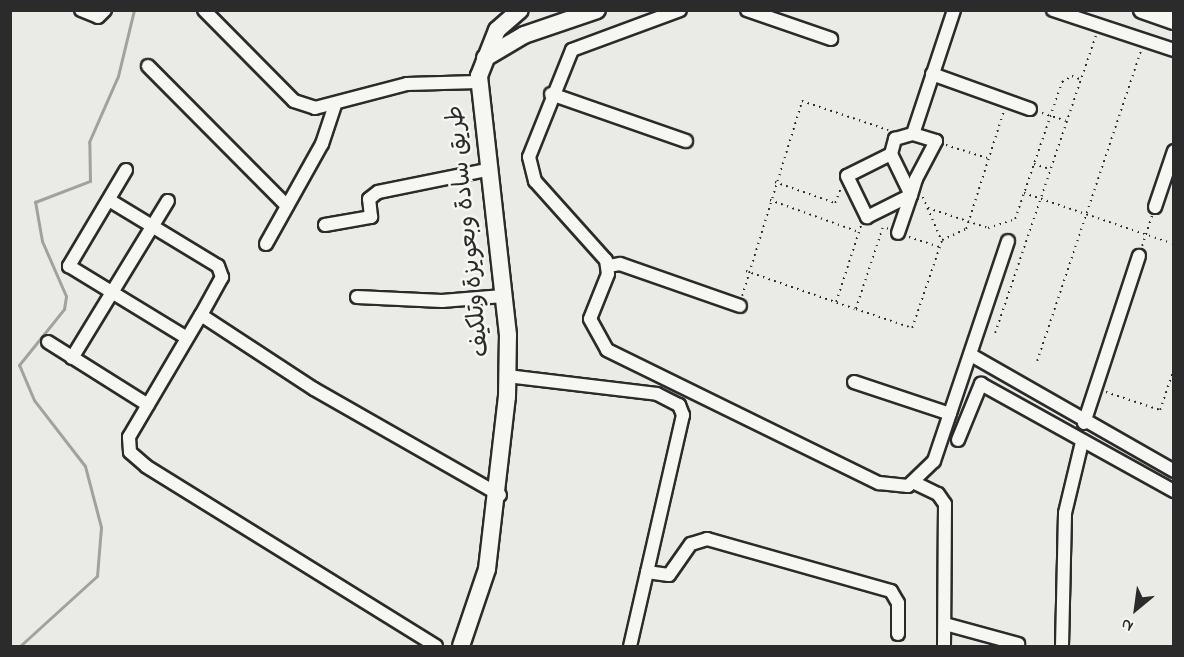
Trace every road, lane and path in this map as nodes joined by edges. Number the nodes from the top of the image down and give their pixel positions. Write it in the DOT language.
graph roads {
  1 [pos="81,10"];
  2 [pos="105,10"];
  3 [pos="204,10"];
  4 [pos="520,10"];
  5 [pos="597,10"];
  6 [pos="680,10"];
  7 [pos="747,10"];
  8 [pos="954,10"];
  9 [pos="1053,10"];
  10 [pos="1142,10"];
  11 [pos="553,17"];
  12 [pos="1173,21"];
  13 [pos="1099,26"];
  14 [pos="831,39"];
  15 [pos="1145,41"];
  16 [pos="1173,50"];
  17 [pos="484,58"];
  18 [pos="148,66"];
  19 [pos="932,74"];
  20 [pos="1081,79"];
  21 [pos="478,82"];
  22 [pos="551,94"];
  23 [pos="1007,101"];
  24 [pos="335,105"];
  25 [pos="1030,109"];
  26 [pos="1050,116"];
  27 [pos="1067,121"];
  28 [pos="909,135"];
  29 [pos="686,141"];
  30 [pos="1173,152"];
  31 [pos="891,154"];
  32 [pos="1034,164"];
  33 [pos="1051,169"];
  34 [pos="126,170"];
  35 [pos="486,170"];
  36 [pos="847,176"];
  37 [pos="916,179"];
  38 [pos="775,182"];
  39 [pos="1024,193"];
  40 [pos="911,195"];
  41 [pos="1041,199"];
  42 [pos="109,200"];
  43 [pos="770,200"];
  44 [pos="168,201"];
  45 [pos="288,206"];
  46 [pos="1155,207"];
  47 [pos="928,208"];
  48 [pos="865,213"];
  49 [pos="1086,214"];
  50 [pos="968,222"];
  51 [pos="325,225"];
  52 [pos="152,226"];
  53 [pos="859,232"];
  54 [pos="898,233"];
  55 [pos="1146,235"];
  56 [pos="942,240"];
  57 [pos="1008,241"];
  58 [pos="266,244"];
  59 [pos="1173,244"];
  60 [pos="939,247"];
  61 [pos="1139,256"];
  62 [pos="608,266"];
  63 [pos="746,271"];
  64 [pos="111,293"];
  65 [pos="503,296"];
  66 [pos="357,297"];
  67 [pos="837,302"];
  68 [pos="740,306"];
  69 [pos="856,309"];
  70 [pos="201,315"];
  71 [pos="995,333"];
  72 [pos="187,338"];
  73 [pos="48,342"];
  74 [pos="971,355"];
  75 [pos="72,358"];
  76 [pos="1037,361"];
  77 [pos="1173,368"];
  78 [pos="507,376"];
  79 [pos="854,382"];
  80 [pos="1095,389"];
  81 [pos="148,405"];
  82 [pos="950,414"];
  83 [pos="1084,423"];
  84 [pos="958,440"];
  85 [pos="1082,442"];
  86 [pos="1173,471"];
  87 [pos="915,483"];
  88 [pos="1173,491"];
  89 [pos="500,495"];
  90 [pos="646,572"];
  91 [pos="945,624"];
  92 [pos="898,634"];
  93 [pos="1018,644"];
  94 [pos="436,646"];
  95 [pos="461,646"];
  96 [pos="630,646"];
  97 [pos="944,646"];
  98 [pos="1062,646"];
  1 -- 2 [label="street"];
  3 -- 24 [label="street"];
  4 -- 17 [label="main road, طريق سادة وبعويزة وتلكيف"];
  5 -- 11 [label="main road"];
  6 -- 22 [label="street"];
  7 -- 14 [label="street"];
  8 -- 19 [label="street"];
  9 -- 13 [label="street"];
  10 -- 12 [label="main road"];
  11 -- 17 [label="main road"];
  13 -- 15 [label="street"];
  13 -- 20 [label="path"];
  15 -- 16 [label="street"];
  15 -- 49 [label="path"];
  17 -- 21 [label="main road, طريق سادة وبعويزة وتلكيف"];
  18 -- 45 [label="street"];
  19 -- 23 [label="street"];
  19 -- 28 [label="street"];
  20 -- 26 [label="path"];
  20 -- 27 [label="path"];
  21 -- 24 [label="street"];
  21 -- 35 [label="main road, طريق سادة وبعويزة وتلكيف"];
  22 -- 29 [label="street"];
  22 -- 62 [label="street"];
  23 -- 25 [label="street"];
  23 -- 50 [label="path"];
  24 -- 45 [label="street"];
  25 -- 26 [label="path"];
  26 -- 27 [label="path"];
  26 -- 32 [label="path"];
  27 -- 33 [label="path"];
  28 -- 31 [label="street"];
  28 -- 37 [label="street"];
  28 -- 38 [label="path"];
  30 -- 46 [label="street"];
  31 -- 36 [label="street"];
  31 -- 40 [label="street"];
  32 -- 33 [label="path"];
  32 -- 39 [label="path"];
  33 -- 41 [label="path"];
  34 -- 42 [label="street"];
  35 -- 51 [label="street"];
  35 -- 65 [label="main road, طريق سادة وبعويزة وتلكيف"];
  36 -- 38 [label="path"];
  36 -- 48 [label="street"];
  37 -- 40 [label="street"];
  37 -- 47 [label="path"];
  38 -- 43 [label="path"];
  39 -- 41 [label="path"];
  39 -- 50 [label="path"];
  40 -- 48 [label="street"];
  40 -- 54 [label="street"];
  41 -- 49 [label="path"];
  41 -- 71 [label="path"];
  42 -- 52 [label="street"];
  42 -- 64 [label="street"];
  43 -- 53 [label="path"];
  43 -- 63 [label="path"];
  44 -- 52 [label="street"];
  45 -- 58 [label="street"];
  46 -- 55 [label="path"];
  47 -- 50 [label="path"];
  47 -- 56 [label="path"];
  48 -- 53 [label="path"];
  49 -- 55 [label="path"];
  49 -- 76 [label="path"];
  50 -- 56 [label="path"];
  52 -- 64 [label="street"];
  52 -- 70 [label="street"];
  53 -- 67 [label="path"];
  54 -- 60 [label="path"];
  54 -- 69 [label="path"];
  55 -- 59 [label="path"];
  55 -- 61 [label="path"];
  56 -- 60 [label="path"];
  57 -- 74 [label="street"];
  60 -- 69 [label="path"];
  61 -- 80 [label="street"];
  62 -- 68 [label="street"];
  62 -- 87 [label="street"];
  63 -- 67 [label="path"];
  63 -- 68 [label="path"];
  64 -- 72 [label="street"];
  64 -- 75 [label="street"];
  65 -- 66 [label="street"];
  65 -- 78 [label="main road, طريق سادة وبعويزة وتلكيف"];
  67 -- 69 [label="path"];
  70 -- 72 [label="street"];
  70 -- 89 [label="street"];
  72 -- 81 [label="street"];
  73 -- 75 [label="street"];
  74 -- 82 [label="street"];
  74 -- 83 [label="street"];
  75 -- 81 [label="street"];
  77 -- 80 [label="path"];
  78 -- 89 [label="main road, طريق سادة وبعويزة وتلكيف"];
  78 -- 90 [label="street"];
  79 -- 82 [label="street"];
  80 -- 83 [label="street"];
  81 -- 94 [label="street"];
  82 -- 87 [label="street"];
  83 -- 86 [label="street"];
  84 -- 85 [label="street"];
  85 -- 88 [label="street"];
  85 -- 98 [label="street"];
  87 -- 91 [label="street"];
  89 -- 95 [label="main road, طريق سادة وبعويزة وتلكيف"];
  90 -- 92 [label="street"];
  90 -- 96 [label="street"];
  91 -- 93 [label="street"];
  91 -- 97 [label="street"];
}
